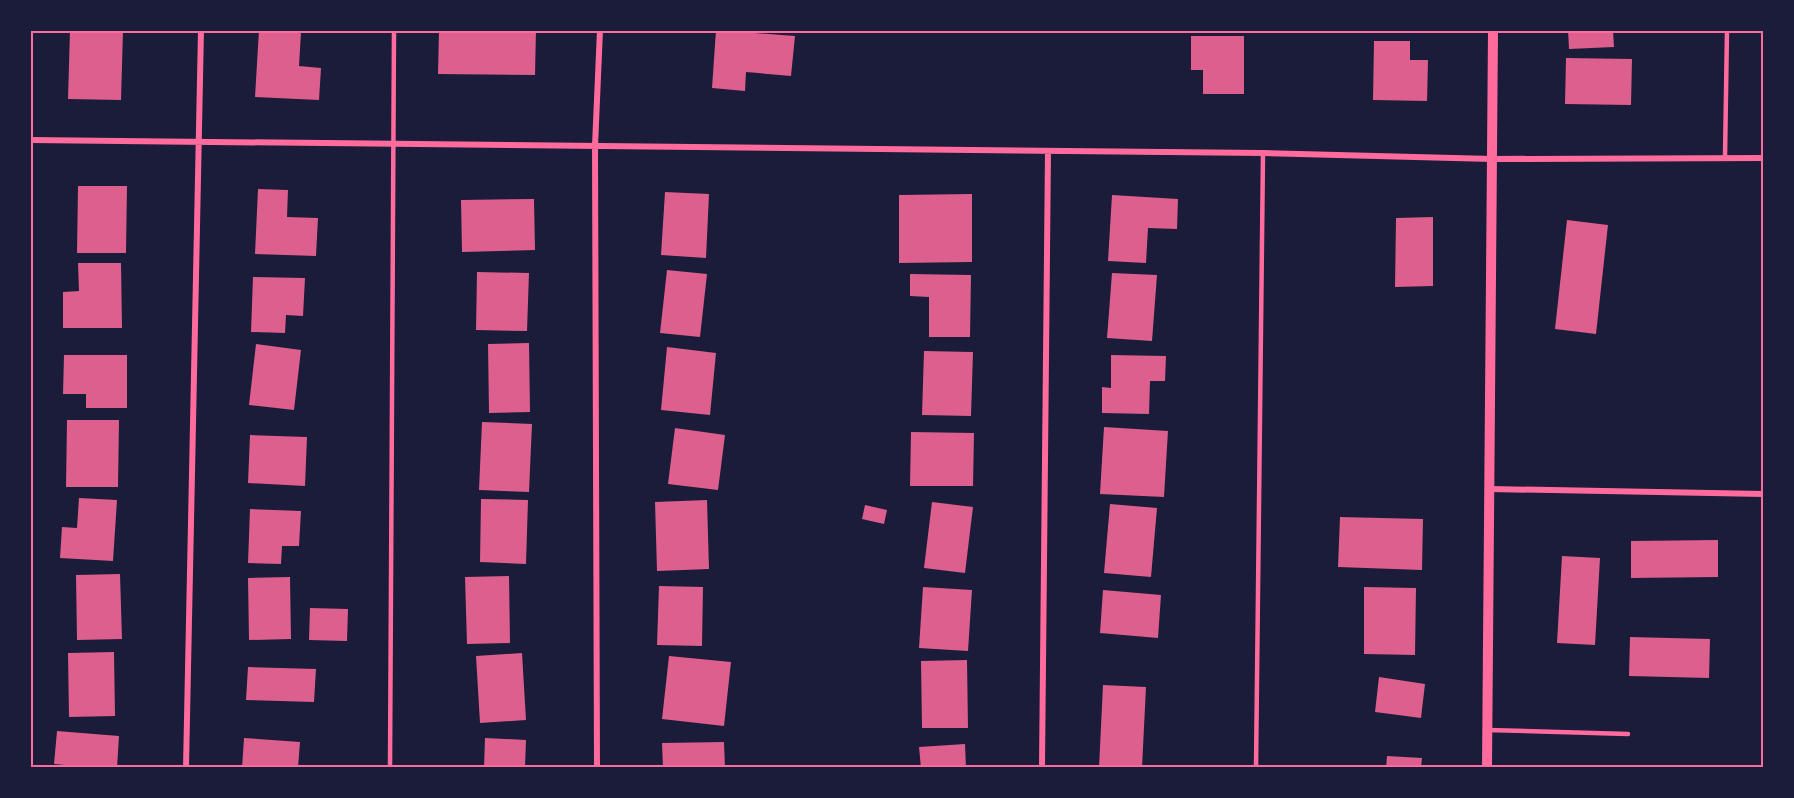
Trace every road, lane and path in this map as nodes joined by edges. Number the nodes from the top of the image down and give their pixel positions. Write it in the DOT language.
graph roads {
  1 [pos="201,30"];
  2 [pos="394,30"];
  3 [pos="600,30"];
  4 [pos="1493,30"];
  5 [pos="1727,30"];
  6 [pos="30,140"];
  7 [pos="200,142"];
  8 [pos="393,144"];
  9 [pos="595,146"];
  10 [pos="1048,151"];
  11 [pos="1263,153"];
  12 [pos="1725,157"];
  13 [pos="1764,158"];
  14 [pos="1492,159"];
  15 [pos="1490,489"];
  16 [pos="1764,494"];
  17 [pos="1487,730"];
  18 [pos="1628,734"];
  19 [pos="186,768"];
  20 [pos="390,768"];
  21 [pos="597,768"];
  22 [pos="1042,768"];
  23 [pos="1256,768"];
  24 [pos="1487,768"];
  1 -- 7 [label="street"];
  2 -- 8 [label="lane"];
  3 -- 9 [label="street"];
  4 -- 14 [label="street"];
  5 -- 12 [label="lane"];
  6 -- 7 [label="street"];
  7 -- 8 [label="street"];
  7 -- 19 [label="street"];
  8 -- 9 [label="street"];
  8 -- 20 [label="lane"];
  9 -- 10 [label="street"];
  9 -- 21 [label="street"];
  10 -- 11 [label="street"];
  10 -- 22 [label="street"];
  11 -- 14 [label="street"];
  11 -- 23 [label="lane"];
  12 -- 13 [label="street"];
  12 -- 14 [label="street"];
  14 -- 15 [label="street"];
  15 -- 16 [label="street"];
  15 -- 17 [label="street"];
  17 -- 18 [label="lane"];
  17 -- 24 [label="street"];
}
